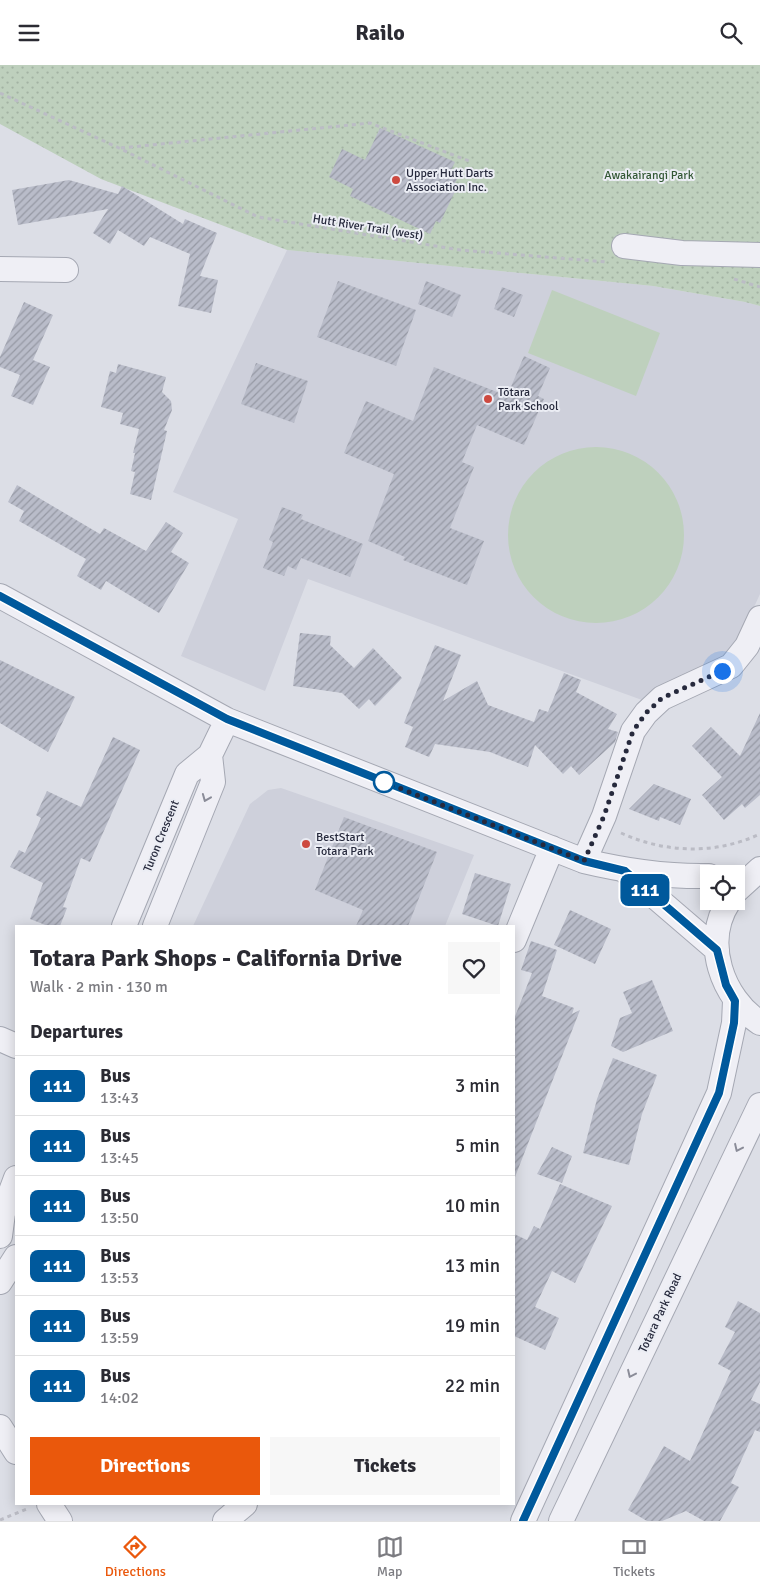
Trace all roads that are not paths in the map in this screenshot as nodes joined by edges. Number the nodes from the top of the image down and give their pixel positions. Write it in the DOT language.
graph roads {
  1 [pos="621,254"];
  2 [pos="760,255"];
  3 [pos="0,269"];
  4 [pos="66,270"];
  5 [pos="0,596"];
  6 [pos="760,618"];
  7 [pos="227,719"];
  8 [pos="210,755"];
  9 [pos="552,848"];
  10 [pos="584,861"];
  11 [pos="625,871"];
  12 [pos="700,876"];
  13 [pos="726,910"];
  14 [pos="124,925"];
  15 [pos="155,925"];
  16 [pos="515,938"];
  17 [pos="717,950"];
  18 [pos="735,1001"];
  19 [pos="760,1023"];
  20 [pos="0,1039"];
  21 [pos="15,1046"];
  22 [pos="760,1105"];
  23 [pos="15,1181"];
  24 [pos="0,1236"];
  25 [pos="15,1259"];
  26 [pos="0,1282"];
  27 [pos="0,1427"];
  28 [pos="15,1450"];
  29 [pos="40,1505"];
  30 [pos="244,1505"];
  31 [pos="60,1521"];
  32 [pos="226,1521"];
  33 [pos="523,1521"];
  34 [pos="561,1521"];
  1 -- 2 [label="street"];
  3 -- 4 [label="street"];
  5 -- 7 [label="street"];
  6 -- 10 [label="street"];
  7 -- 8 [label="street, Turon Crescent"];
  7 -- 9 [label="street"];
  8 -- 14 [label="street, Turon Crescent"];
  8 -- 15 [label="street, Turon Crescent, one-way"];
  9 -- 10 [label="street"];
  9 -- 16 [label="street"];
  10 -- 11 [label="street"];
  11 -- 12 [label="street"];
  11 -- 17 [label="street"];
  13 -- 17 [label="street"];
  17 -- 18 [label="street"];
  18 -- 19 [label="street"];
  18 -- 33 [label="street"];
  20 -- 21 [label="street"];
  22 -- 34 [label="street, Totara Park Road, one-way"];
  23 -- 24 [label="street"];
  25 -- 26 [label="street"];
  27 -- 28 [label="street"];
  29 -- 31 [label="street"];
  30 -- 32 [label="street"];
}
